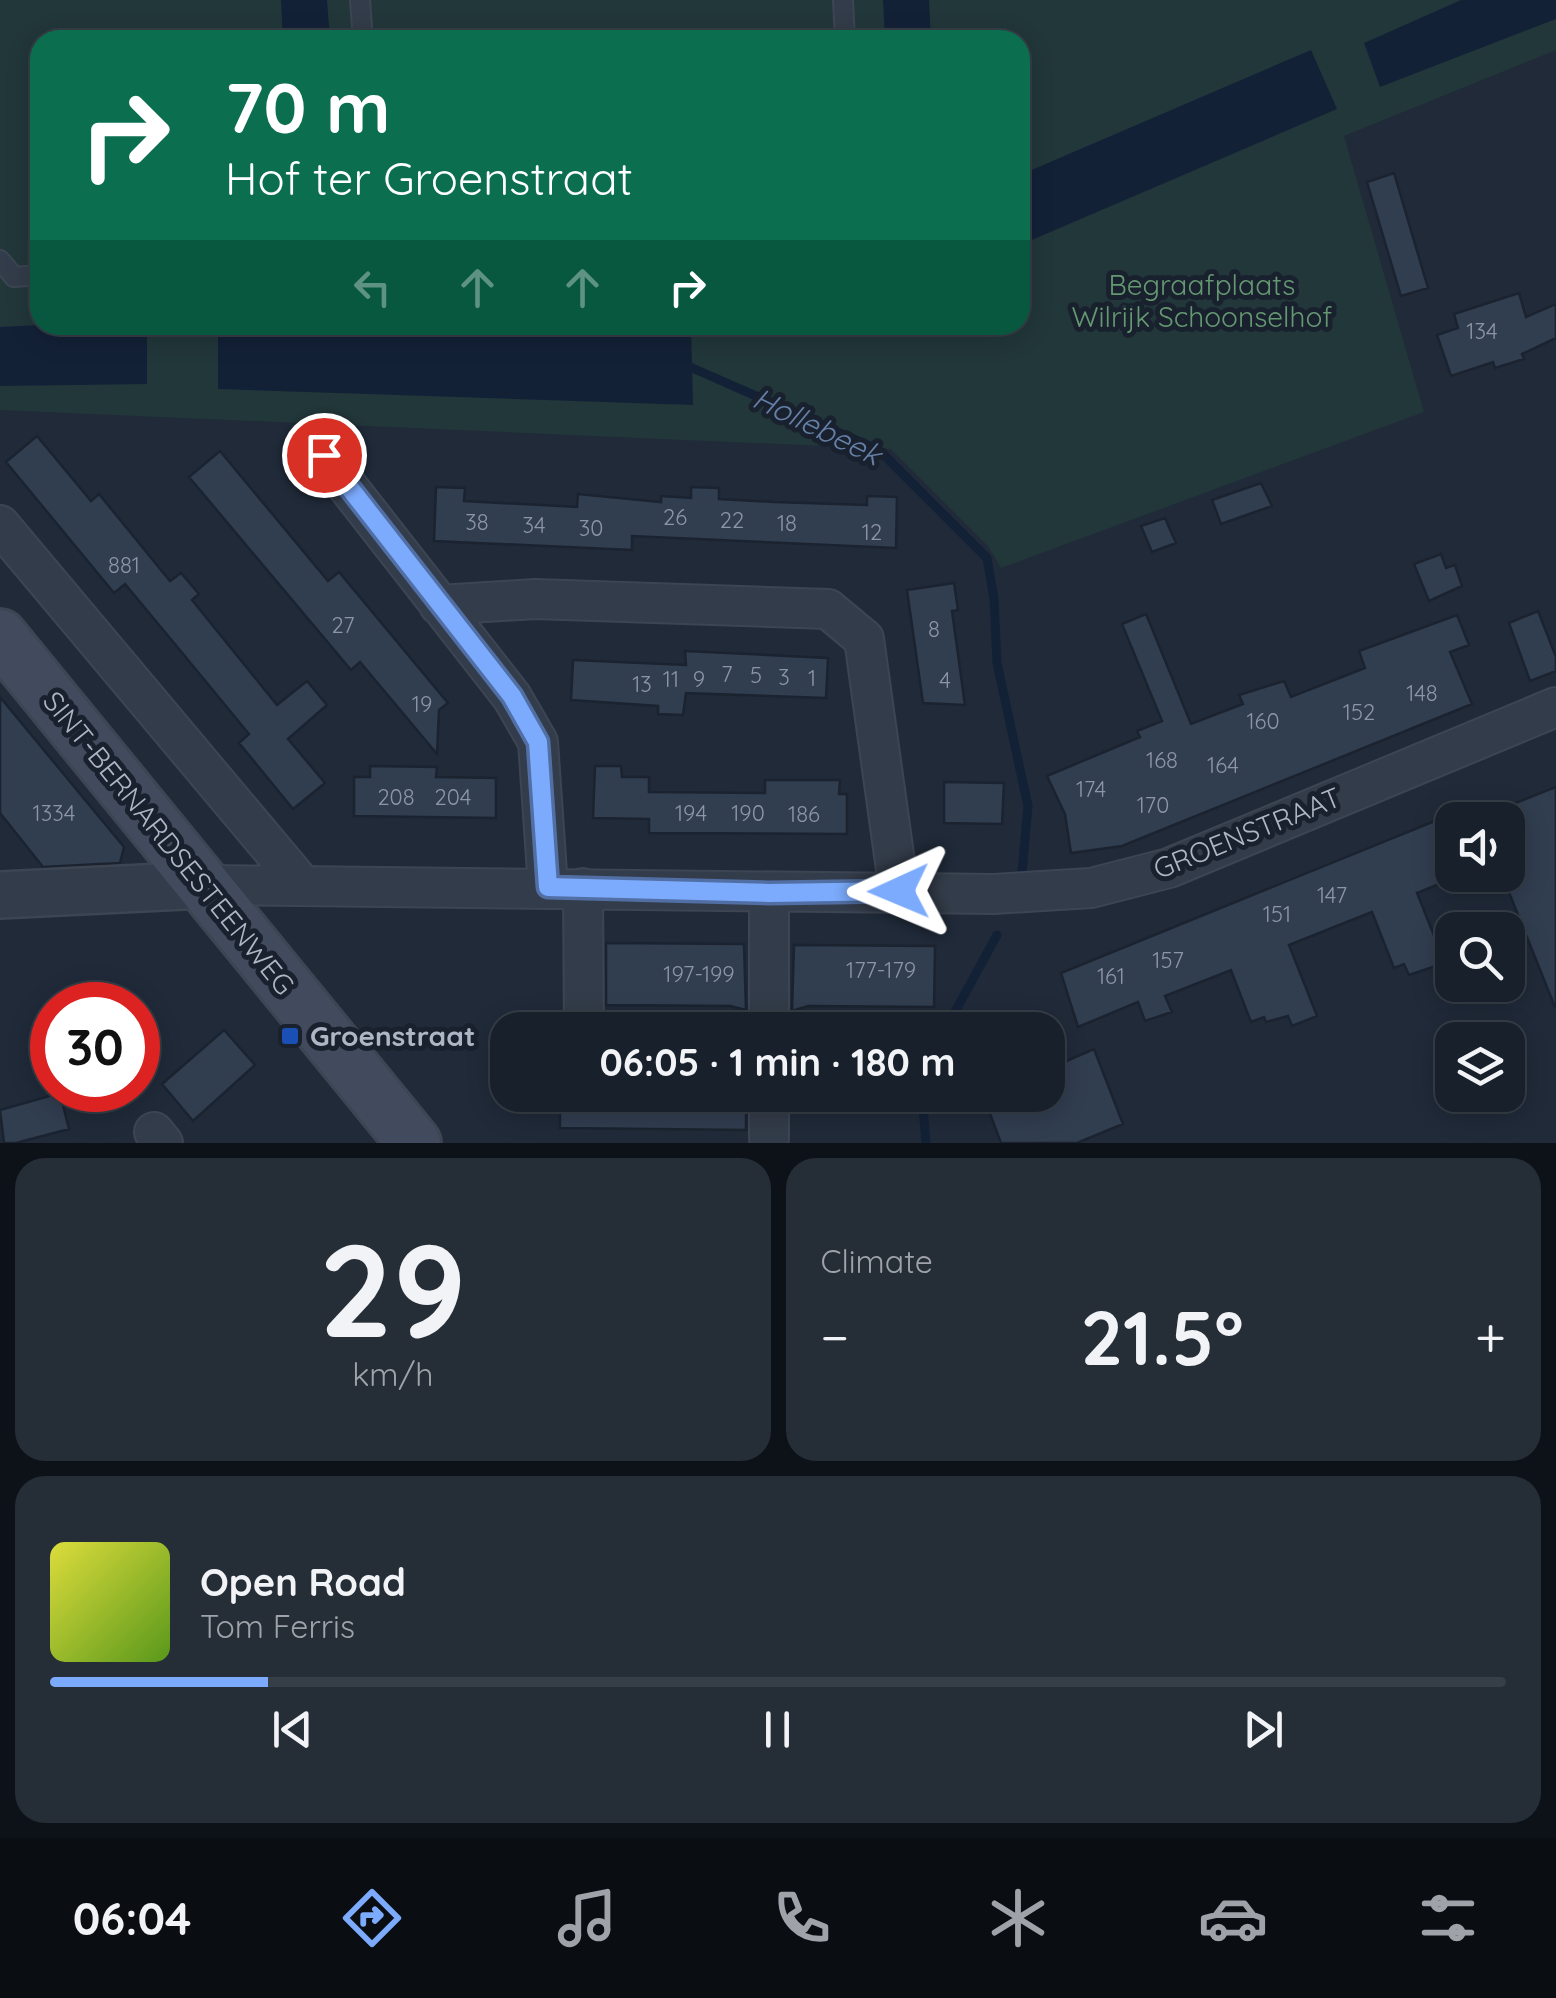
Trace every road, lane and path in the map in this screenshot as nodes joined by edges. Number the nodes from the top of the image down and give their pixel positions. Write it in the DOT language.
graph roads {
  1 [pos="360,0"];
  2 [pos="843,0"];
  3 [pos="362,30"];
  4 [pos="844,30"];
  5 [pos="0,260"];
  6 [pos="30,275"];
  7 [pos="324,455"];
  8 [pos="0,525"];
  9 [pos="439,605"];
  10 [pos="0,636"];
  11 [pos="1556,707"];
  12 [pos="204,885"];
  13 [pos="302,886"];
  14 [pos="566,887"];
  15 [pos="899,891"];
  16 [pos="769,893"];
  17 [pos="0,895"];
  18 [pos="582,1012"];
  19 [pos="769,1012"];
  20 [pos="769,1112"];
  21 [pos="769,1138"];
  22 [pos="414,1143"];
  1 -- 3 [label="lane"];
  2 -- 4 [label="lane"];
  5 -- 6 [label="lane"];
  7 -- 9 [label="street"];
  8 -- 13 [label="street"];
  9 -- 14 [label="street"];
  9 -- 15 [label="street"];
  10 -- 12 [label="main road, SINT-BERNARDSESTEENWEG"];
  11 -- 15 [label="street, GROENSTRAAT"];
  12 -- 13 [label="street, GROENSTRAAT"];
  12 -- 17 [label="street"];
  12 -- 22 [label="main road, SINT-BERNARDSESTEENWEG"];
  13 -- 14 [label="street, GROENSTRAAT"];
  14 -- 16 [label="street, GROENSTRAAT"];
  14 -- 18 [label="street"];
  15 -- 16 [label="street, GROENSTRAAT"];
  16 -- 19 [label="street"];
  20 -- 21 [label="street"];
}
